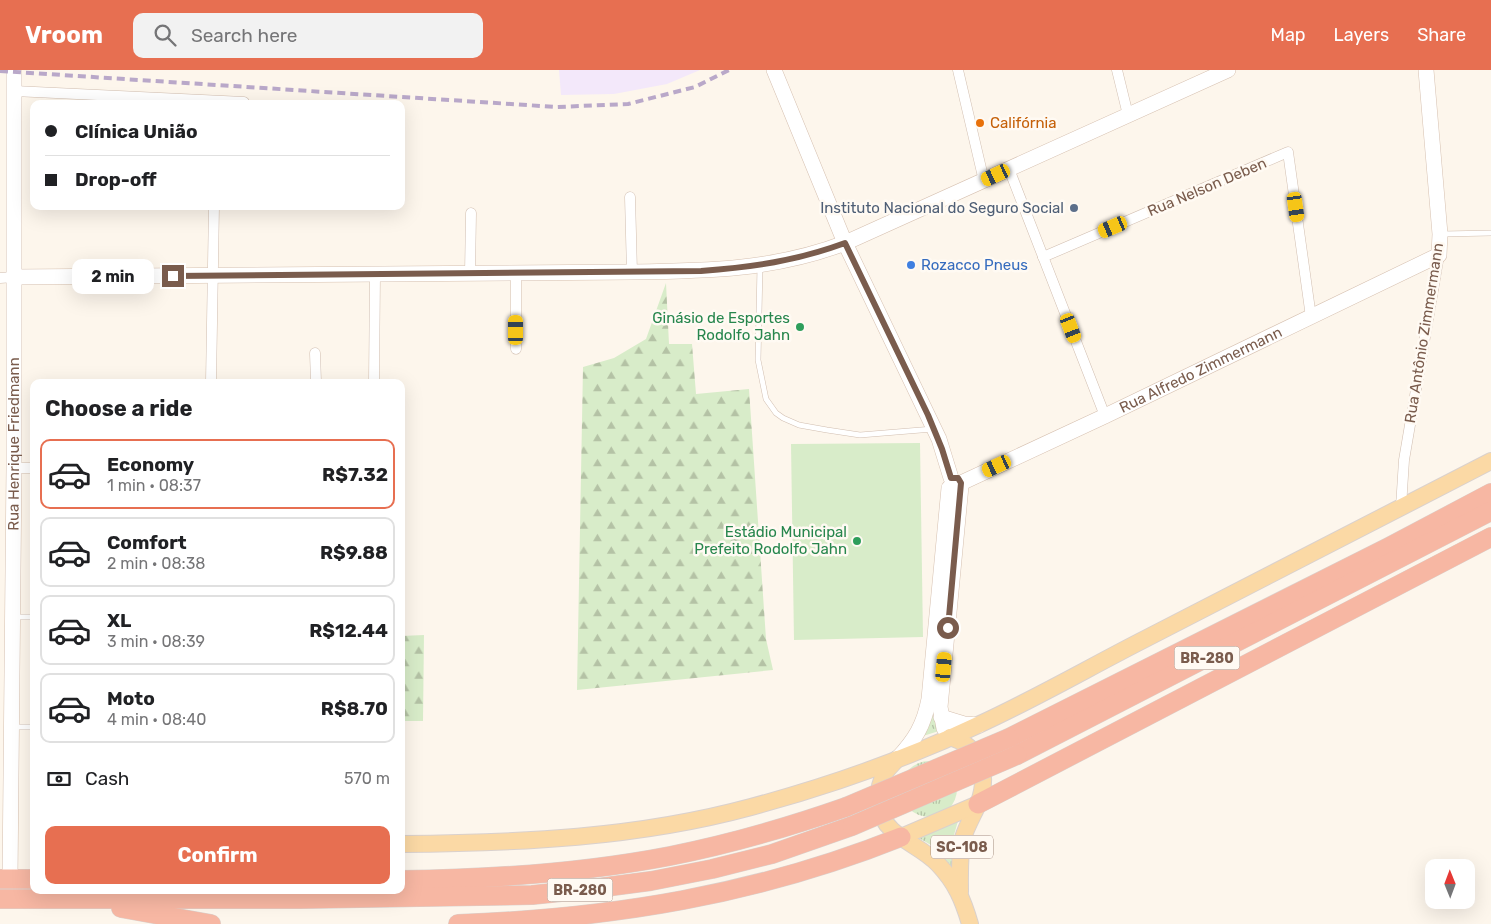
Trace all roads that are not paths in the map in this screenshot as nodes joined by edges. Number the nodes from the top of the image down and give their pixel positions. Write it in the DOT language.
graph roads {
  1 [pos="14,70"];
  2 [pos="958,70"];
  3 [pos="1117,70"];
  4 [pos="1228,70"];
  5 [pos="1426,70"];
  6 [pos="778,72"];
  7 [pos="14,91"];
  8 [pos="87,99"];
  9 [pos="130,100"];
  10 [pos="1128,115"];
  11 [pos="1009,169"];
  12 [pos="984,181"];
  13 [pos="630,197"];
  14 [pos="214,210"];
  15 [pos="471,213"];
  16 [pos="1491,233"];
  17 [pos="1440,234"];
  18 [pos="845,243"];
  19 [pos="1439,255"];
  20 [pos="1043,257"];
  21 [pos="760,266"];
  22 [pos="632,272"];
  23 [pos="470,273"];
  24 [pos="516,273"];
  25 [pos="375,274"];
  26 [pos="212,276"];
  27 [pos="7,277"];
  28 [pos="1311,317"];
  29 [pos="516,349"];
  30 [pos="316,353"];
  31 [pos="211,379"];
  32 [pos="316,379"];
  33 [pos="374,379"];
  34 [pos="1105,416"];
  35 [pos="934,429"];
  36 [pos="1491,461"];
  37 [pos="14,468"];
  38 [pos="30,468"];
  39 [pos="956,484"];
  40 [pos="1491,493"];
  41 [pos="1401,507"];
  42 [pos="1491,511"];
  43 [pos="1491,538"];
  44 [pos="12,617"];
  45 [pos="30,617"];
  46 [pos="941,717"];
  47 [pos="979,725"];
  48 [pos="11,727"];
  49 [pos="30,727"];
  50 [pos="950,738"];
  51 [pos="897,759"];
  52 [pos="986,800"];
  53 [pos="901,837"];
  54 [pos="405,844"];
  55 [pos="880,845"];
  56 [pos="931,858"];
  57 [pos="5,879"];
  58 [pos="30,879"];
  59 [pos="405,880"];
  60 [pos="960,894"];
  61 [pos="0,899"];
  62 [pos="73,899"];
  63 [pos="598,919"];
  64 [pos="211,924"];
  65 [pos="458,924"];
  66 [pos="970,924"];
  1 -- 7 [label="street, Rua Henrique Friedmann"];
  2 -- 12 [label="street"];
  3 -- 10 [label="street"];
  4 -- 10 [label="street"];
  5 -- 17 [label="street, Rua Antônio Zimmermann"];
  6 -- 18 [label="street"];
  7 -- 8 [label="street"];
  7 -- 27 [label="street, Rua Henrique Friedmann"];
  8 -- 9 [label="street"];
  10 -- 11 [label="street"];
  11 -- 12 [label="street"];
  11 -- 20 [label="street"];
  12 -- 18 [label="street"];
  13 -- 22 [label="street"];
  14 -- 26 [label="street"];
  15 -- 23 [label="street"];
  16 -- 17 [label="lane"];
  17 -- 19 [label="street, Rua Antônio Zimmermann"];
  18 -- 21 [label="street"];
  18 -- 35 [label="street"];
  19 -- 28 [label="street, Rua Alfredo Zimmermann"];
  19 -- 41 [label="street, Rua Antônio Zimmermann"];
  20 -- 28 [label="street, Rua Nelson Deben"];
  20 -- 34 [label="street"];
  21 -- 22 [label="street"];
  21 -- 35 [label="lane"];
  22 -- 24 [label="street"];
  23 -- 24 [label="street"];
  23 -- 25 [label="street"];
  24 -- 29 [label="street"];
  25 -- 26 [label="street"];
  25 -- 33 [label="street"];
  26 -- 27 [label="street"];
  26 -- 31 [label="street"];
  27 -- 37 [label="street, Rua Henrique Friedmann"];
  28 -- 34 [label="street, Rua Alfredo Zimmermann"];
  30 -- 32 [label="street"];
  34 -- 39 [label="street, Rua Alfredo Zimmermann"];
  35 -- 39 [label="street"];
  36 -- 41 [label="main road"];
  37 -- 38 [label="street"];
  37 -- 44 [label="street, Rua Henrique Friedmann"];
  39 -- 46 [label="street"];
  39 -- 51 [label="street"];
  40 -- 59 [label="highway, BR-280, bridge"];
  41 -- 47 [label="main road"];
  42 -- 62 [label="highway, BR-280, bridge"];
  43 -- 52 [label="highway"];
  44 -- 45 [label="lane"];
  44 -- 48 [label="street, Rua Henrique Friedmann"];
  46 -- 47 [label="street"];
  46 -- 50 [label="street"];
  47 -- 50 [label="main road"];
  48 -- 49 [label="lane"];
  48 -- 57 [label="street, Rua Henrique Friedmann"];
  50 -- 51 [label="main road"];
  50 -- 52 [label="main road"];
  51 -- 53 [label="main road"];
  51 -- 54 [label="main road"];
  52 -- 53 [label="main road"];
  52 -- 60 [label="main road, SC-108"];
  53 -- 55 [label="highway"];
  53 -- 56 [label="main road, SC-108"];
  55 -- 56 [label="main road"];
  55 -- 63 [label="highway"];
  56 -- 60 [label="main road, SC-108"];
  57 -- 58 [label="highway"];
  60 -- 66 [label="main road, SC-108"];
  61 -- 62 [label="highway, BR-280"];
  62 -- 64 [label="highway"];
  63 -- 65 [label="highway"];
}
